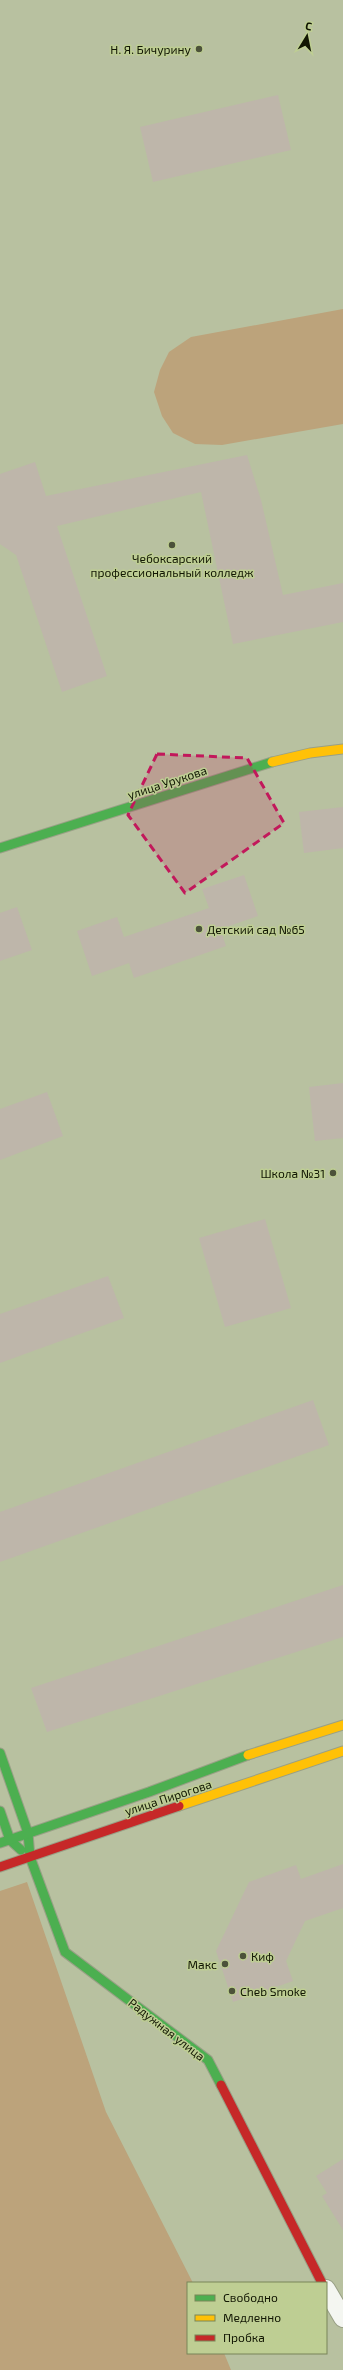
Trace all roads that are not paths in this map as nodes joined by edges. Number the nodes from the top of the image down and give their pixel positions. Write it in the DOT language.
graph roads {
  1 [pos="343,749"];
  2 [pos="0,848"];
  3 [pos="343,1725"];
  4 [pos="343,1751"];
  5 [pos="0,1753"];
  6 [pos="0,1811"];
  7 [pos="28,1833"];
  8 [pos="10,1840"];
  9 [pos="0,1843"];
  10 [pos="30,1857"];
  11 [pos="0,1867"];
  12 [pos="321,2282"];
  13 [pos="327,2291"];
  14 [pos="343,2318"];
  1 -- 2 [label="street, улица Урукова"];
  3 -- 7 [label="street, улица Пирогова"];
  4 -- 10 [label="street, улица Пирогова"];
  5 -- 7 [label="street"];
  6 -- 8 [label="street"];
  7 -- 8 [label="street, улица Пирогова"];
  7 -- 10 [label="street"];
  8 -- 9 [label="street"];
  8 -- 10 [label="street"];
  10 -- 11 [label="street, улица Пирогова"];
  10 -- 12 [label="street, Радужная улица"];
  13 -- 14 [label="street"];
}
